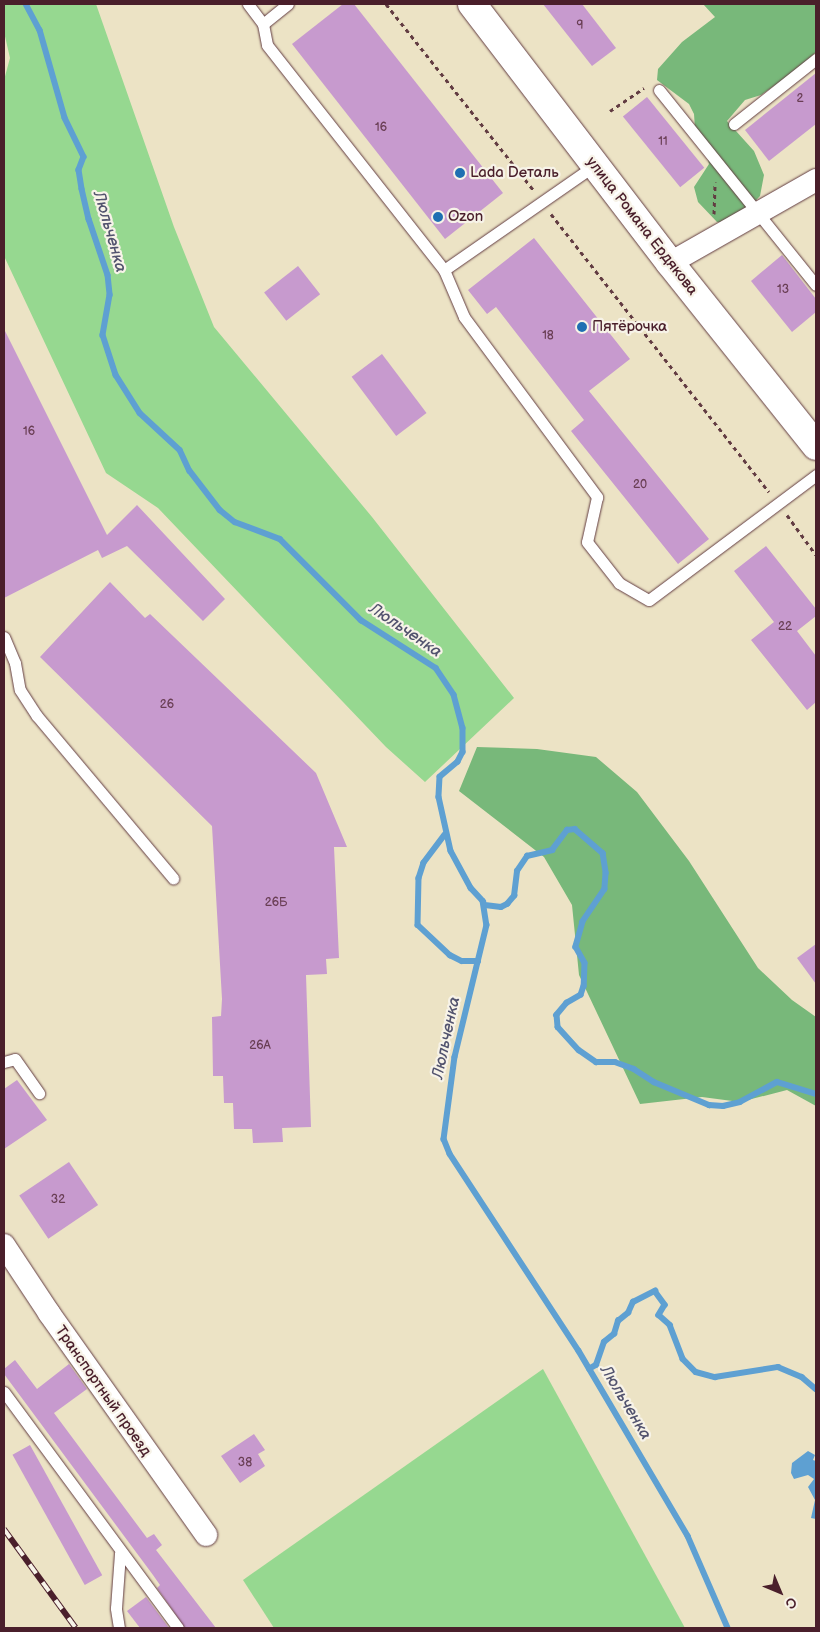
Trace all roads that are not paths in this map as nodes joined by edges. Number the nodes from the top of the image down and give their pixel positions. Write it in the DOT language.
graph roads {
  1 [pos="248,4"];
  2 [pos="288,4"];
  3 [pos="472,4"];
  4 [pos="263,24"];
  5 [pos="816,59"];
  6 [pos="660,90"];
  7 [pos="734,124"];
  8 [pos="595,165"];
  9 [pos="816,180"];
  10 [pos="759,213"];
  11 [pos="670,264"];
  12 [pos="444,270"];
  13 [pos="816,285"];
  14 [pos="816,446"];
  15 [pos="816,475"];
  16 [pos="4,637"];
  17 [pos="173,878"];
  18 [pos="4,1062"];
  19 [pos="39,1093"];
  20 [pos="5,1252"];
  21 [pos="4,1392"];
  22 [pos="206,1535"];
  23 [pos="120,1553"];
  24 [pos="118,1628"];
  25 [pos="178,1628"];
  1 -- 4 [label="lane"];
  2 -- 4 [label="lane"];
  3 -- 8 [label="street, улица Романа Ердякова"];
  4 -- 12 [label="lane"];
  5 -- 7 [label="lane"];
  6 -- 10 [label="lane"];
  8 -- 11 [label="street, улица Романа Ердякова"];
  8 -- 12 [label="lane"];
  9 -- 10 [label="street"];
  10 -- 11 [label="street"];
  10 -- 13 [label="lane"];
  11 -- 14 [label="street, улица Романа Ердякова"];
  12 -- 15 [label="lane"];
  16 -- 17 [label="lane"];
  18 -- 19 [label="lane"];
  20 -- 22 [label="street, Транспортный проезд"];
  21 -- 23 [label="lane"];
  23 -- 24 [label="lane"];
  23 -- 25 [label="lane"];
}
